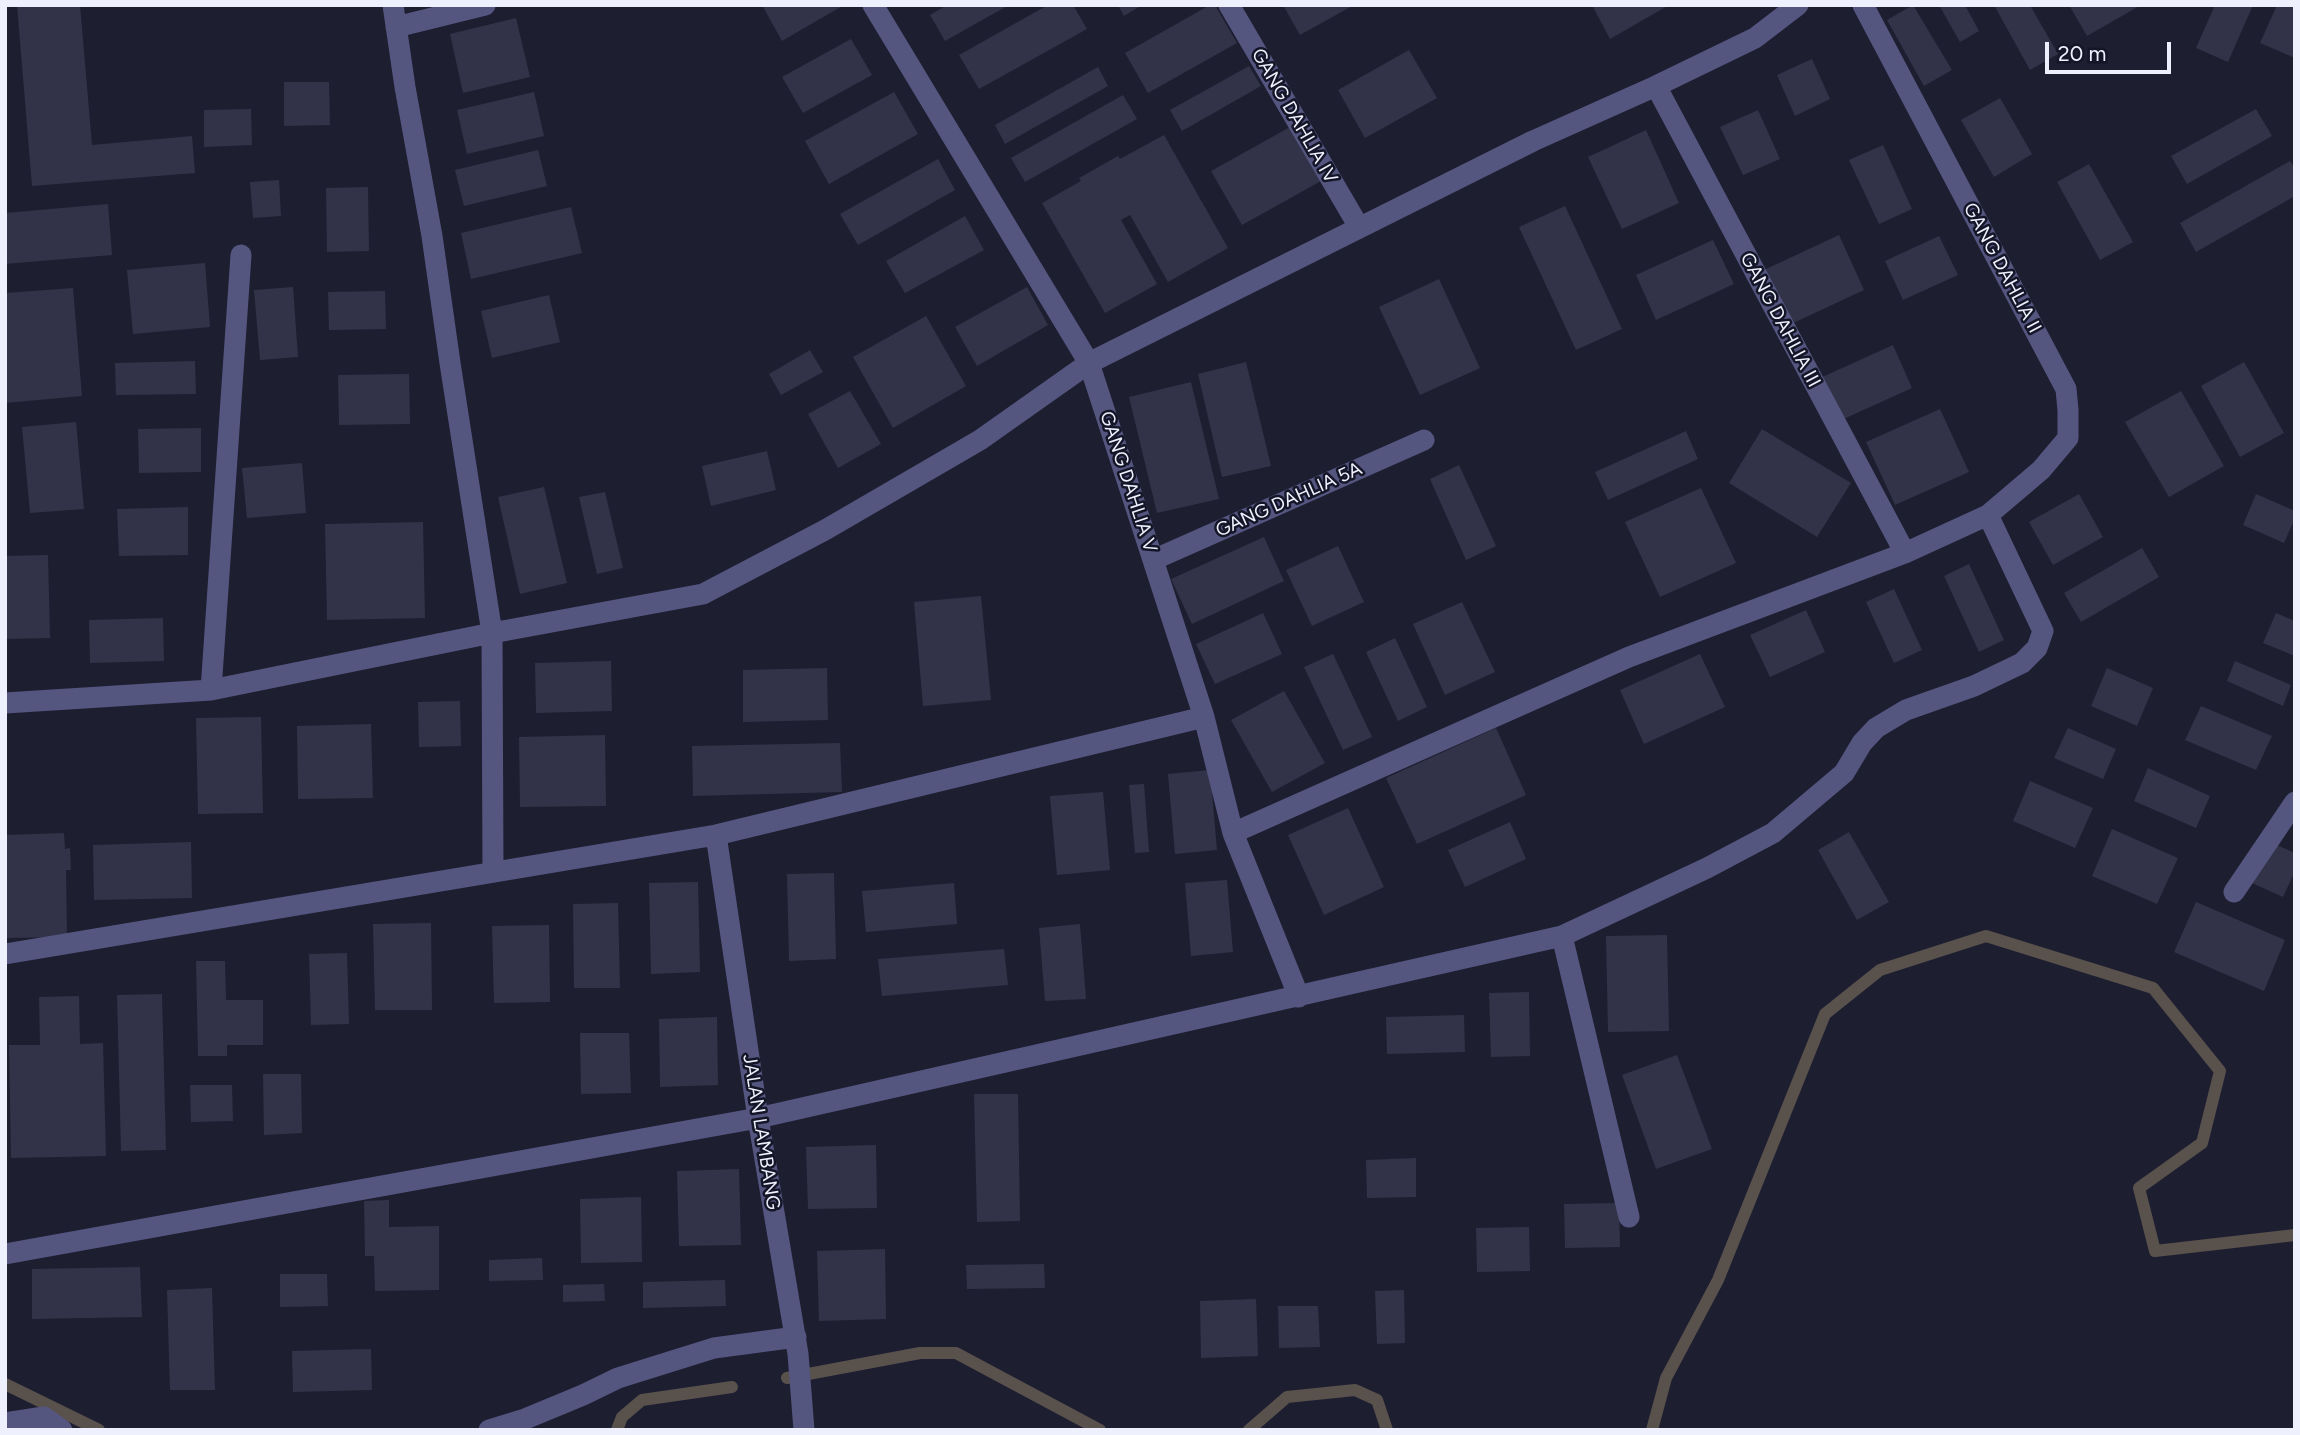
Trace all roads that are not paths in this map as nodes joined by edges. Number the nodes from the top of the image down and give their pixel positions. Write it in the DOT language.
graph roads {
  1 [pos="393,5"];
  2 [pos="485,5"];
  3 [pos="873,5"];
  4 [pos="1229,5"];
  5 [pos="1798,5"];
  6 [pos="1863,5"];
  7 [pos="396,27"];
  8 [pos="1656,86"];
  9 [pos="1359,227"];
  10 [pos="241,255"];
  11 [pos="1089,363"];
  12 [pos="1424,440"];
  13 [pos="1988,516"];
  14 [pos="1905,553"];
  15 [pos="1153,560"];
  16 [pos="492,633"];
  17 [pos="211,690"];
  18 [pos="5,703"];
  19 [pos="1204,717"];
  20 [pos="2294,804"];
  21 [pos="1233,834"];
  22 [pos="716,835"];
  23 [pos="493,872"];
  24 [pos="2234,892"];
  25 [pos="1562,936"];
  26 [pos="5,954"];
  27 [pos="1299,997"];
  28 [pos="758,1118"];
  29 [pos="1629,1217"];
  30 [pos="5,1254"];
  31 [pos="797,1345"];
  32 [pos="5,1423"];
  33 [pos="62,1430"];
  34 [pos="489,1430"];
  35 [pos="804,1430"];
  1 -- 7 [label="street"];
  2 -- 7 [label="street"];
  3 -- 11 [label="street, GANG DAHLIA V"];
  4 -- 9 [label="street, GANG DAHLIA IV"];
  5 -- 8 [label="street"];
  6 -- 13 [label="street, GANG DAHLIA II"];
  7 -- 16 [label="street"];
  8 -- 9 [label="street"];
  8 -- 14 [label="street, GANG DAHLIA III"];
  9 -- 11 [label="street"];
  10 -- 17 [label="street"];
  11 -- 15 [label="street, GANG DAHLIA V"];
  11 -- 16 [label="street"];
  12 -- 15 [label="street, GANG DAHLIA 5A"];
  13 -- 14 [label="street, GANG DAHLIA II"];
  13 -- 25 [label="street"];
  14 -- 21 [label="street, GANG DAHLIA II"];
  15 -- 19 [label="street, GANG DAHLIA V"];
  16 -- 17 [label="street"];
  16 -- 23 [label="street"];
  17 -- 18 [label="street"];
  19 -- 21 [label="street, GANG DAHLIA V"];
  19 -- 22 [label="street"];
  20 -- 24 [label="street"];
  21 -- 27 [label="street, GANG DAHLIA V"];
  22 -- 23 [label="street"];
  22 -- 28 [label="street, JALAN LAMBANG"];
  23 -- 26 [label="street"];
  25 -- 27 [label="street"];
  25 -- 29 [label="street"];
  27 -- 28 [label="street"];
  28 -- 30 [label="street"];
  28 -- 31 [label="street, JALAN LAMBANG"];
  31 -- 34 [label="street"];
  31 -- 35 [label="street, JALAN LAMBANG"];
  32 -- 33 [label="street"];
}
